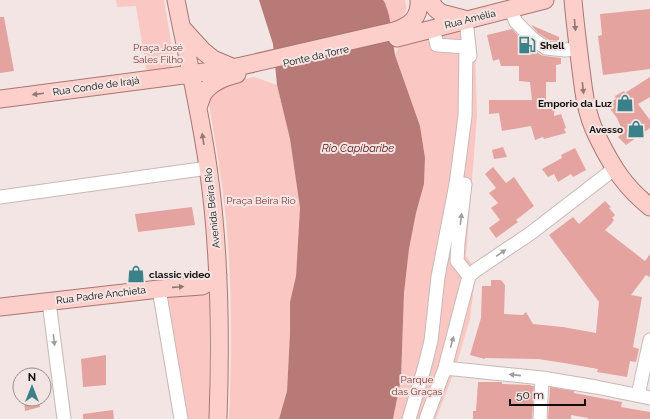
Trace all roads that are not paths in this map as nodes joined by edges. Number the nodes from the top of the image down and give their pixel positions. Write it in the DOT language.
graph roads {
  1 [pos="176,0"];
  2 [pos="419,0"];
  3 [pos="430,0"];
  4 [pos="545,0"];
  5 [pos="573,0"];
  6 [pos="510,9"];
  7 [pos="466,20"];
  8 [pos="182,28"];
  9 [pos="432,28"];
  10 [pos="395,35"];
  11 [pos="578,49"];
  12 [pos="235,69"];
  13 [pos="191,74"];
  14 [pos="160,78"];
  15 [pos="0,98"];
  16 [pos="198,107"];
  17 [pos="208,168"];
  18 [pos="614,169"];
  19 [pos="0,197"];
  20 [pos="650,207"];
  21 [pos="218,275"];
  22 [pos="469,276"];
  23 [pos="202,286"];
  24 [pos="159,289"];
  25 [pos="219,298"];
  26 [pos="49,302"];
  27 [pos="0,308"];
  28 [pos="650,340"];
  29 [pos="445,368"];
  30 [pos="542,378"];
  31 [pos="644,396"];
  32 [pos="64,419"];
  33 [pos="181,419"];
  34 [pos="218,419"];
  35 [pos="409,419"];
  36 [pos="426,419"];
  37 [pos="540,419"];
  1 -- 8 [label="main road, Avenida Beira Rio"];
  2 -- 10 [label="main road"];
  3 -- 7 [label="main road"];
  4 -- 6 [label="main road, Rua Amélia"];
  5 -- 11 [label="main road, one-way"];
  6 -- 7 [label="main road, Rua Amélia"];
  6 -- 11 [label="street"];
  7 -- 9 [label="main road, Rua Amélia"];
  22 -- 7 [label="street, one-way"];
  8 -- 12 [label="main road"];
  8 -- 13 [label="main road, Avenida Beira Rio"];
  8 -- 14 [label="main road"];
  9 -- 10 [label="main road, Rua Amélia"];
  9 -- 35 [label="street"];
  10 -- 12 [label="main road, Ponte da Torre"];
  11 -- 18 [label="main road, one-way"];
  12 -- 13 [label="main road"];
  12 -- 16 [label="main road"];
  13 -- 14 [label="main road, Rua Conde de Irajá"];
  13 -- 16 [label="main road, Avenida Beira Rio"];
  14 -- 15 [label="main road, Rua Conde de Irajá, one-way"];
  14 -- 16 [label="main road"];
  17 -- 16 [label="main road, Avenida Beira Rio, one-way"];
  17 -- 19 [label="street"];
  17 -- 21 [label="main road, Avenida Beira Rio"];
  18 -- 20 [label="main road"];
  22 -- 18 [label="street, one-way"];
  21 -- 23 [label="main road"];
  21 -- 25 [label="main road, Avenida Beira Rio"];
  29 -- 22 [label="street, one-way"];
  24 -- 23 [label="main road, Rua Padre Anchieta, one-way"];
  23 -- 25 [label="main road"];
  24 -- 26 [label="main road, Rua Padre Anchieta"];
  24 -- 33 [label="street"];
  25 -- 34 [label="main road, Avenida Beira Rio"];
  26 -- 27 [label="main road, Rua Padre Anchieta"];
  26 -- 32 [label="street, one-way"];
  28 -- 31 [label="street"];
  30 -- 29 [label="street, one-way"];
  29 -- 36 [label="street"];
  30 -- 31 [label="street"];
  30 -- 37 [label="street"];
}
